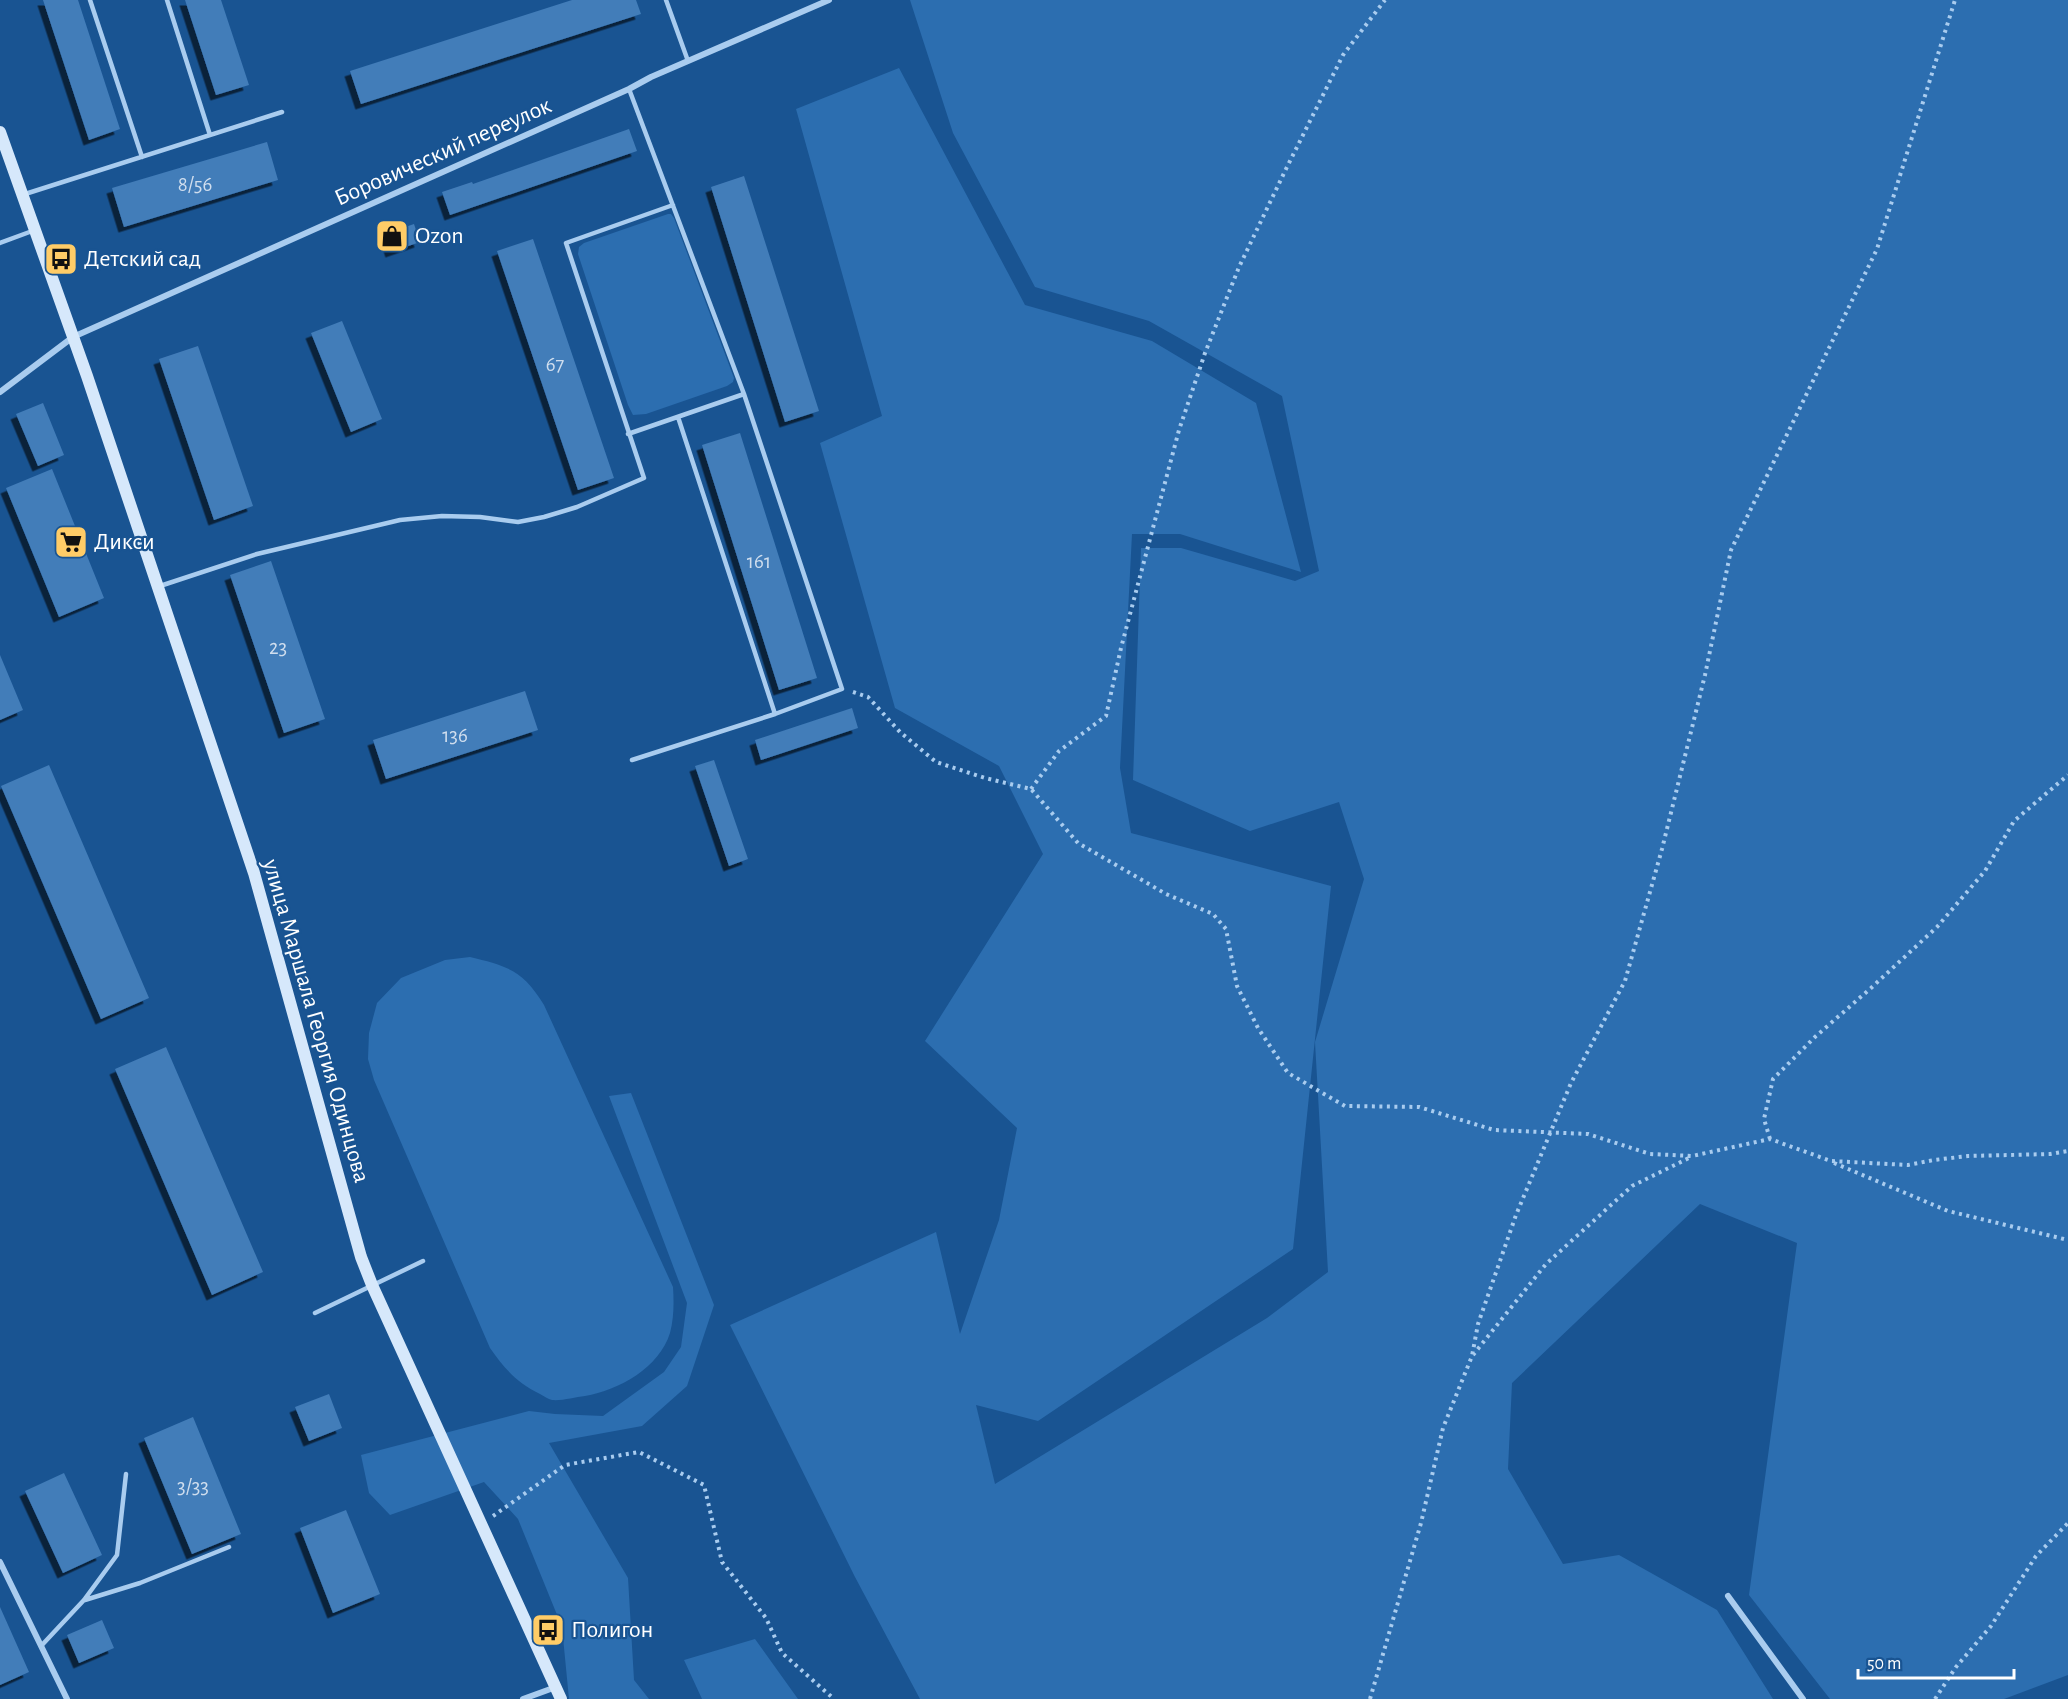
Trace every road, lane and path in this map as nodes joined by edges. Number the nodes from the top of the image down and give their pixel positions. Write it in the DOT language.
graph roads {
  1 [pos="90,0"];
  2 [pos="167,0"];
  3 [pos="666,0"];
  4 [pos="829,0"];
  5 [pos="1384,0"];
  6 [pos="1955,0"];
  7 [pos="687,61"];
  8 [pos="628,89"];
  9 [pos="282,112"];
  10 [pos="0,132"];
  11 [pos="210,135"];
  12 [pos="142,157"];
  13 [pos="22,195"];
  14 [pos="673,205"];
  15 [pos="35,230"];
  16 [pos="0,243"];
  17 [pos="73,337"];
  18 [pos="0,392"];
  19 [pos="744,394"];
  20 [pos="678,417"];
  21 [pos="628,434"];
  22 [pos="158,587"];
  23 [pos="842,689"];
  24 [pos="775,714"];
  25 [pos="632,760"];
  26 [pos="2068,775"];
  27 [pos="1031,789"];
  28 [pos="1550,1132"];
  29 [pos="1770,1139"];
  30 [pos="2068,1151"];
  31 [pos="1692,1156"];
  32 [pos="1831,1161"];
  33 [pos="2068,1240"];
  34 [pos="423,1262"];
  35 [pos="372,1286"];
  36 [pos="315,1313"];
  37 [pos="1472,1356"];
  38 [pos="126,1474"];
  39 [pos="2068,1523"];
  40 [pos="481,1524"];
  41 [pos="229,1547"];
  42 [pos="0,1562"];
  43 [pos="1728,1596"];
  44 [pos="84,1600"];
  45 [pos="42,1645"];
  46 [pos="559,1693"];
  47 [pos="67,1699"];
  48 [pos="523,1699"];
  49 [pos="834,1699"];
  50 [pos="1370,1699"];
  51 [pos="1803,1699"];
  52 [pos="1935,1699"];
  1 -- 12 [label="lane"];
  2 -- 11 [label="lane"];
  3 -- 7 [label="lane"];
  4 -- 7 [label="street, Боровический переулок"];
  5 -- 27 [label="path"];
  6 -- 28 [label="path"];
  7 -- 8 [label="street, Боровический переулок"];
  8 -- 14 [label="lane"];
  8 -- 17 [label="street, Боровический переулок"];
  9 -- 11 [label="lane"];
  10 -- 13 [label="street, улица Маршала Георгия Одинцова"];
  11 -- 12 [label="lane"];
  12 -- 13 [label="lane"];
  13 -- 15 [label="street, улица Маршала Георгия Одинцова"];
  14 -- 19 [label="lane"];
  14 -- 21 [label="lane"];
  15 -- 16 [label="lane"];
  15 -- 17 [label="street, улица Маршала Георгия Одинцова"];
  17 -- 18 [label="street, Боровический переулок"];
  17 -- 22 [label="street, улица Маршала Георгия Одинцова"];
  19 -- 20 [label="lane"];
  19 -- 23 [label="lane"];
  20 -- 21 [label="lane"];
  20 -- 24 [label="lane"];
  21 -- 22 [label="lane"];
  22 -- 35 [label="street, улица Маршала Георгия Одинцова"];
  23 -- 24 [label="lane"];
  23 -- 27 [label="path"];
  24 -- 25 [label="lane"];
  26 -- 29 [label="path"];
  27 -- 28 [label="path"];
  28 -- 31 [label="path"];
  28 -- 37 [label="path"];
  29 -- 31 [label="path"];
  29 -- 32 [label="path"];
  30 -- 32 [label="path"];
  31 -- 37 [label="path"];
  32 -- 33 [label="path"];
  34 -- 35 [label="lane"];
  35 -- 36 [label="lane"];
  35 -- 40 [label="street, улица Маршала Георгия Одинцова"];
  37 -- 50 [label="path"];
  38 -- 44 [label="lane"];
  39 -- 52 [label="path"];
  40 -- 46 [label="street, улица Маршала Георгия Одинцова"];
  40 -- 49 [label="path"];
  41 -- 44 [label="lane"];
  42 -- 45 [label="street"];
  43 -- 51 [label="street"];
  44 -- 45 [label="lane"];
  45 -- 47 [label="street"];
  46 -- 48 [label="street"];
}
